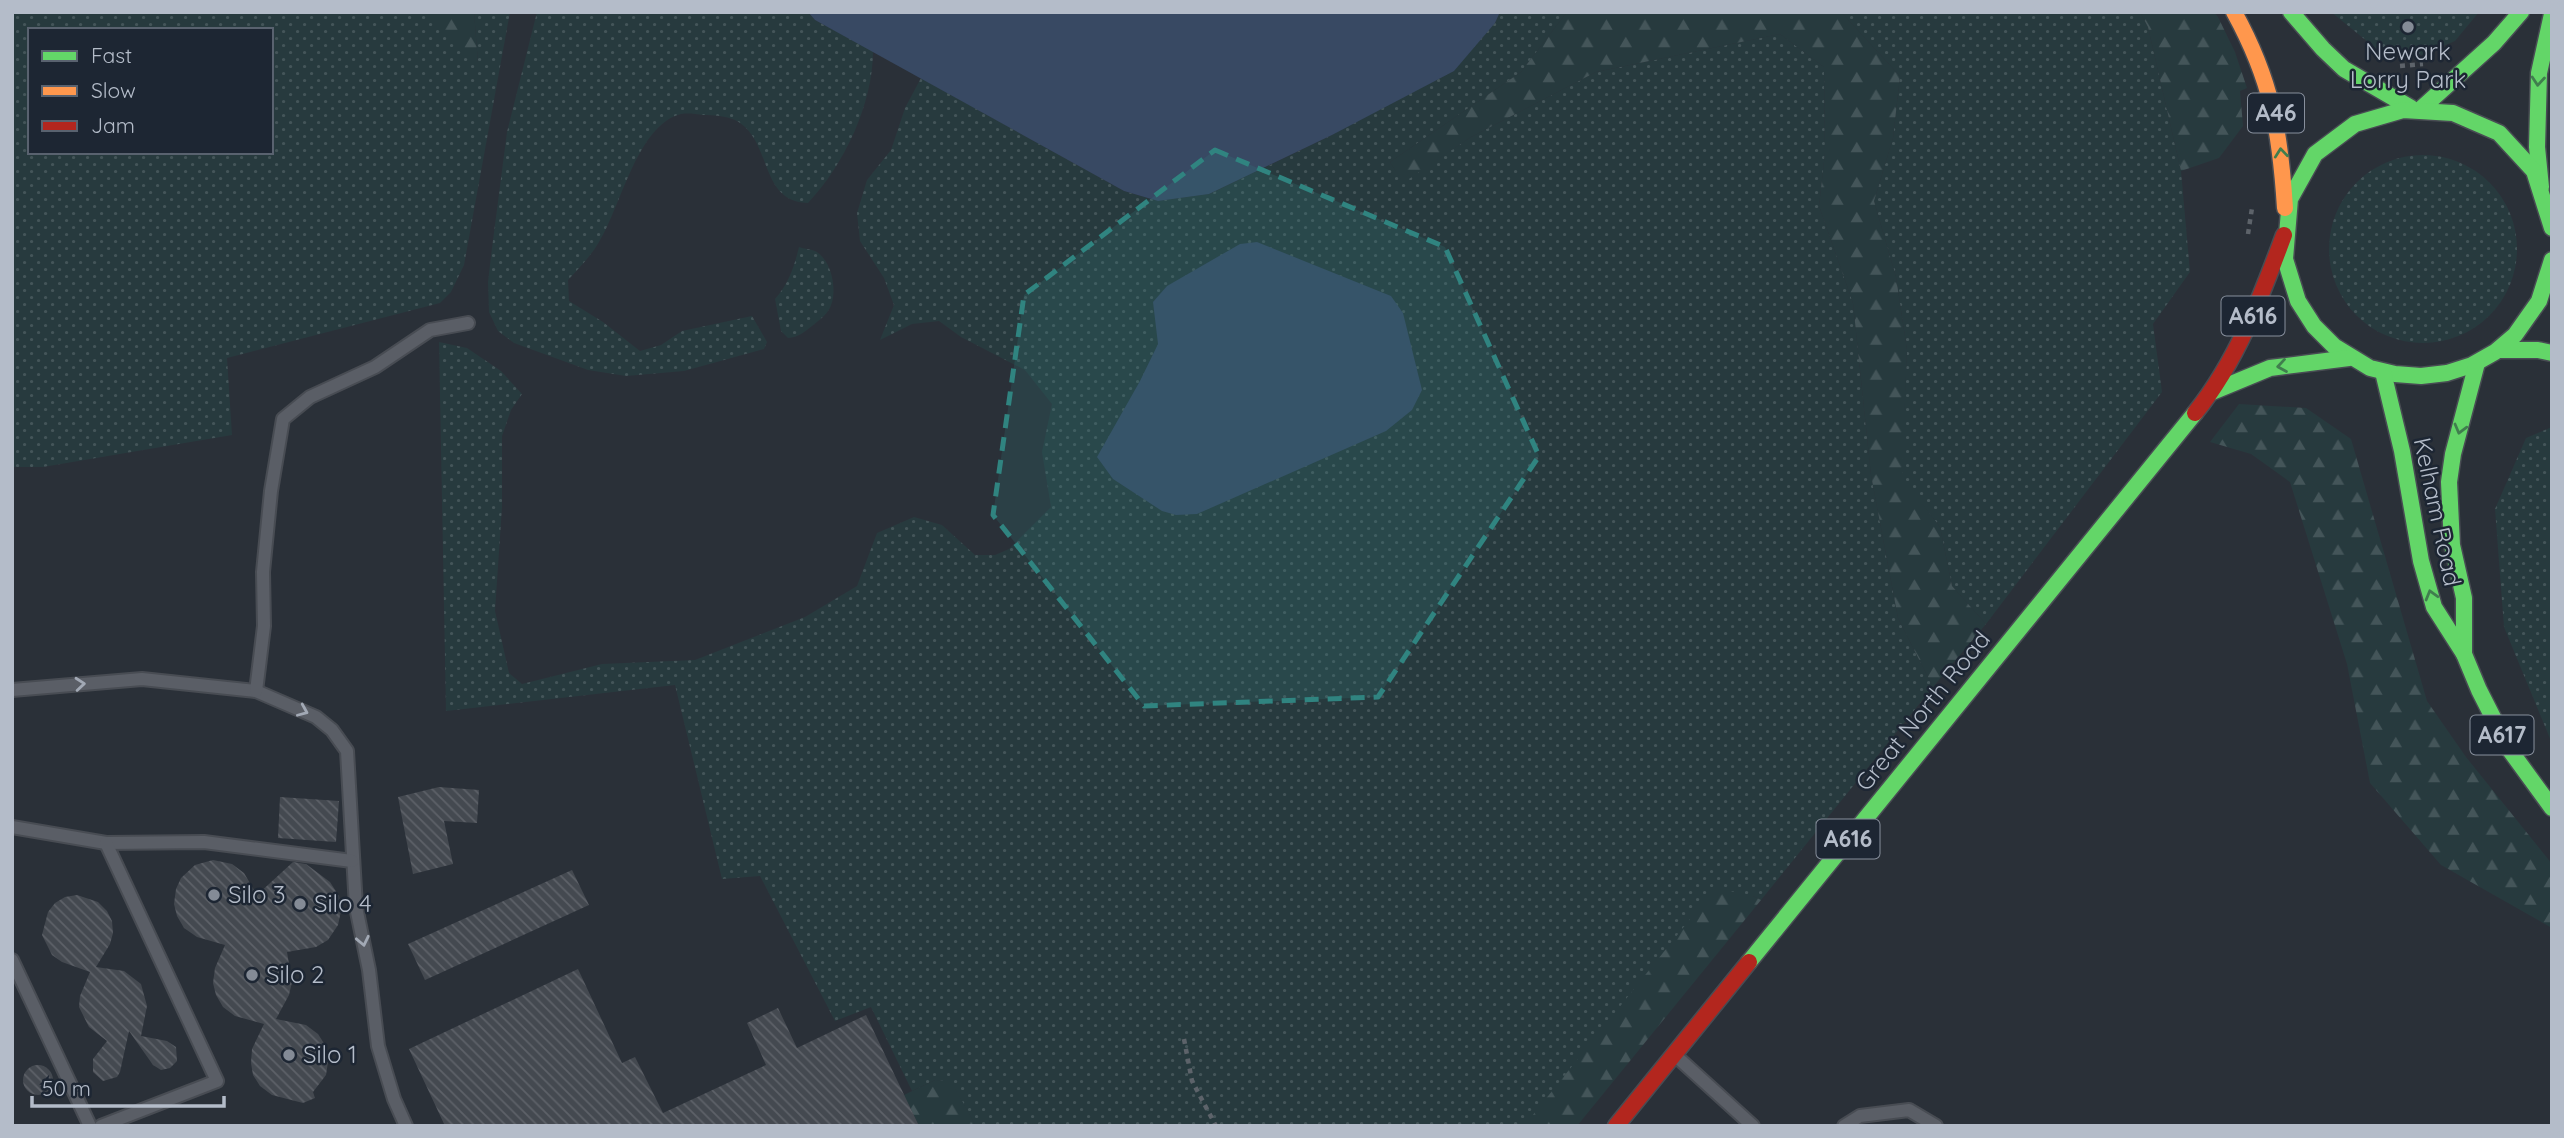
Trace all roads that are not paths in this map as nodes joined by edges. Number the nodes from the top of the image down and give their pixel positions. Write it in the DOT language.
graph roads {
  1 [pos="2234,12"];
  2 [pos="2291,12"];
  3 [pos="2521,12"];
  4 [pos="2552,14"];
  5 [pos="2417,108"];
  6 [pos="2541,187"];
  7 [pos="2551,224"];
  8 [pos="2285,228"];
  9 [pos="2552,260"];
  10 [pos="468,323"];
  11 [pos="2499,350"];
  12 [pos="2552,353"];
  13 [pos="2350,358"];
  14 [pos="2477,363"];
  15 [pos="2383,372"];
  16 [pos="2212,392"];
  17 [pos="2464,654"];
  18 [pos="12,690"];
  19 [pos="256,691"];
  20 [pos="2552,808"];
  21 [pos="12,827"];
  22 [pos="106,843"];
  23 [pos="352,861"];
  24 [pos="12,960"];
  25 [pos="1674,1054"];
  26 [pos="90,1126"];
  27 [pos="101,1126"];
  28 [pos="406,1126"];
  29 [pos="1616,1126"];
  30 [pos="1753,1126"];
  31 [pos="1844,1126"];
  32 [pos="1936,1126"];
  8 -- 1 [label="main road, A46, one-way"];
  2 -- 5 [label="main road"];
  3 -- 5 [label="main road"];
  4 -- 6 [label="main road, one-way"];
  5 -- 6 [label="main road"];
  5 -- 8 [label="main road, Great North Road"];
  6 -- 7 [label="main road"];
  8 -- 13 [label="main road"];
  8 -- 16 [label="main road, Great North Road / A616"];
  9 -- 11 [label="main road"];
  10 -- 19 [label="lane"];
  11 -- 12 [label="main road"];
  11 -- 14 [label="main road"];
  13 -- 15 [label="main road"];
  13 -- 16 [label="main road, Great North Road / A616, one-way"];
  14 -- 15 [label="main road"];
  14 -- 17 [label="main road, Kelham Road / A617, one-way"];
  17 -- 15 [label="main road, Kelham Road / A617, one-way"];
  16 -- 25 [label="main road, Great North Road / A616"];
  17 -- 20 [label="main road, Kelham Road / A617"];
  18 -- 19 [label="lane, one-way"];
  19 -- 23 [label="lane, one-way"];
  21 -- 22 [label="lane"];
  22 -- 23 [label="lane"];
  22 -- 27 [label="lane"];
  23 -- 28 [label="lane, one-way"];
  24 -- 26 [label="lane"];
  25 -- 29 [label="main road, Great North Road / A616"];
  25 -- 30 [label="lane"];
  31 -- 32 [label="lane"];
}
